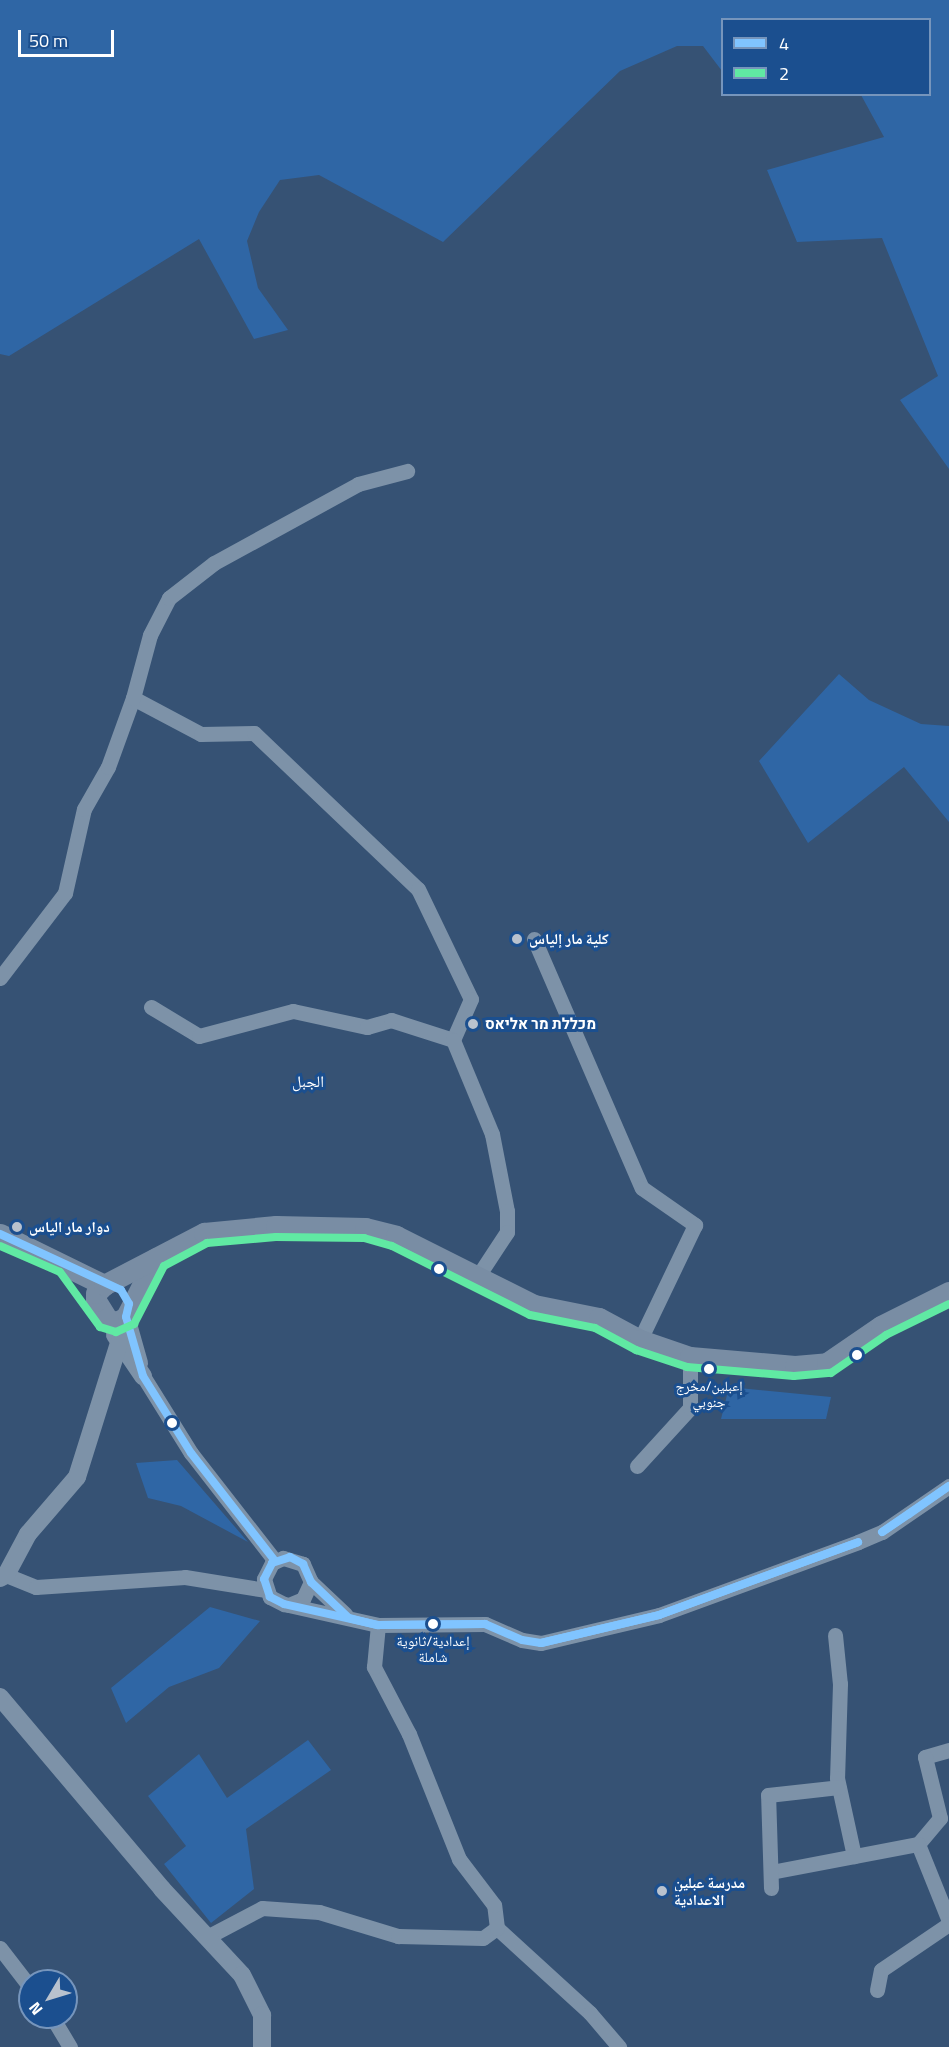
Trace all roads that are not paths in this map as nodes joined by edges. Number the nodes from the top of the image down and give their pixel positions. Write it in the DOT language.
graph roads {
  1 [pos="407,471"];
  2 [pos="133,698"];
  3 [pos="534,939"];
  4 [pos="0,978"];
  5 [pos="151,1007"];
  6 [pos="453,1040"];
  7 [pos="0,1234"];
  8 [pos="156,1258"];
  9 [pos="476,1279"];
  10 [pos="103,1290"];
  11 [pos="949,1292"];
  12 [pos="121,1314"];
  13 [pos="640,1340"];
  14 [pos="119,1342"];
  15 [pos="690,1357"];
  16 [pos="143,1376"];
  17 [pos="637,1466"];
  18 [pos="949,1486"];
  19 [pos="275,1561"];
  20 [pos="3,1576"];
  21 [pos="311,1582"];
  22 [pos="266,1590"];
  23 [pos="289,1605"];
  24 [pos="350,1618"];
  25 [pos="378,1625"];
  26 [pos="835,1635"];
  27 [pos="0,1696"];
  28 [pos="949,1750"];
  29 [pos="839,1786"];
  30 [pos="918,1844"];
  31 [pos="854,1856"];
  32 [pos="771,1872"];
  33 [pos="771,1888"];
  34 [pos="949,1922"];
  35 [pos="496,1928"];
  36 [pos="210,1936"];
  37 [pos="0,1948"];
  38 [pos="18,1971"];
  39 [pos="877,1990"];
  40 [pos="59,2029"];
  41 [pos="70,2047"];
  42 [pos="262,2047"];
  43 [pos="619,2047"];
  1 -- 2 [label="street"];
  2 -- 4 [label="street"];
  2 -- 6 [label="street"];
  3 -- 13 [label="street"];
  5 -- 6 [label="street"];
  6 -- 9 [label="street"];
  7 -- 10 [label="main road"];
  8 -- 9 [label="main road"];
  8 -- 10 [label="main road"];
  8 -- 12 [label="main road"];
  9 -- 13 [label="main road"];
  10 -- 12 [label="main road"];
  11 -- 15 [label="main road"];
  12 -- 14 [label="street"];
  12 -- 16 [label="street"];
  13 -- 15 [label="main road"];
  14 -- 16 [label="street"];
  14 -- 20 [label="street"];
  15 -- 17 [label="street"];
  16 -- 19 [label="street"];
  18 -- 25 [label="street"];
  19 -- 21 [label="street"];
  19 -- 22 [label="street"];
  20 -- 22 [label="street"];
  21 -- 23 [label="street"];
  21 -- 24 [label="street"];
  22 -- 23 [label="street"];
  23 -- 24 [label="street"];
  24 -- 25 [label="street"];
  25 -- 35 [label="street"];
  26 -- 29 [label="street"];
  27 -- 36 [label="street"];
  28 -- 30 [label="street"];
  29 -- 31 [label="street"];
  29 -- 32 [label="street"];
  30 -- 31 [label="street"];
  30 -- 34 [label="street"];
  31 -- 32 [label="street"];
  32 -- 33 [label="street"];
  34 -- 39 [label="street"];
  35 -- 36 [label="street"];
  35 -- 43 [label="street"];
  36 -- 42 [label="street"];
  37 -- 38 [label="street"];
  40 -- 41 [label="street"];
}
